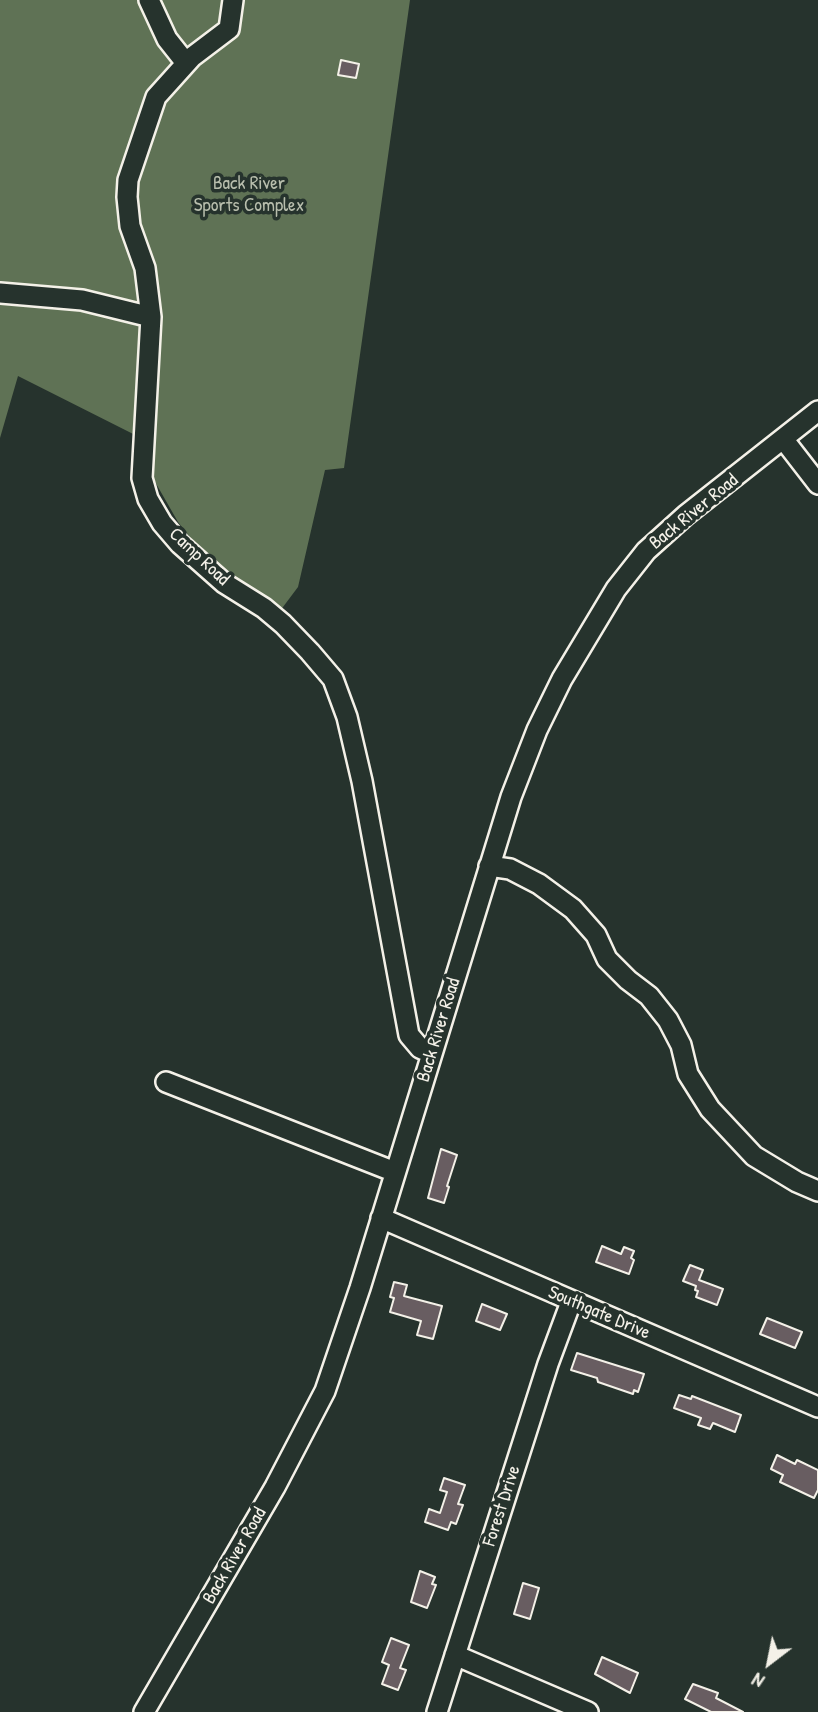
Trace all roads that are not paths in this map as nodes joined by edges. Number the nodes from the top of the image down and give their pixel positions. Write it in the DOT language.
graph roads {
  1 [pos="149,0"];
  2 [pos="233,0"];
  3 [pos="186,63"];
  4 [pos="0,293"];
  5 [pos="151,317"];
  6 [pos="818,411"];
  7 [pos="784,440"];
  8 [pos="818,484"];
  9 [pos="489,866"];
  10 [pos="431,1053"];
  11 [pos="166,1082"];
  12 [pos="395,1172"];
  13 [pos="818,1191"];
  14 [pos="382,1218"];
  15 [pos="571,1302"];
  16 [pos="818,1407"];
  17 [pos="455,1655"];
  18 [pos="144,1712"];
  19 [pos="437,1712"];
  20 [pos="588,1712"];
  1 -- 3 [label="street"];
  2 -- 3 [label="street, Camp Road"];
  3 -- 5 [label="street, Camp Road"];
  4 -- 5 [label="street"];
  5 -- 10 [label="street, Camp Road"];
  6 -- 7 [label="street, Back River Road"];
  7 -- 8 [label="street"];
  7 -- 9 [label="street, Back River Road"];
  9 -- 10 [label="street, Back River Road"];
  9 -- 13 [label="street"];
  10 -- 12 [label="street, Back River Road"];
  11 -- 12 [label="street"];
  12 -- 14 [label="street, Back River Road"];
  14 -- 15 [label="street, Southgate Drive"];
  14 -- 18 [label="street, Back River Road"];
  15 -- 16 [label="street, Southgate Drive"];
  15 -- 17 [label="street, Forest Drive"];
  17 -- 19 [label="street, Forest Drive"];
  17 -- 20 [label="street"];
}
